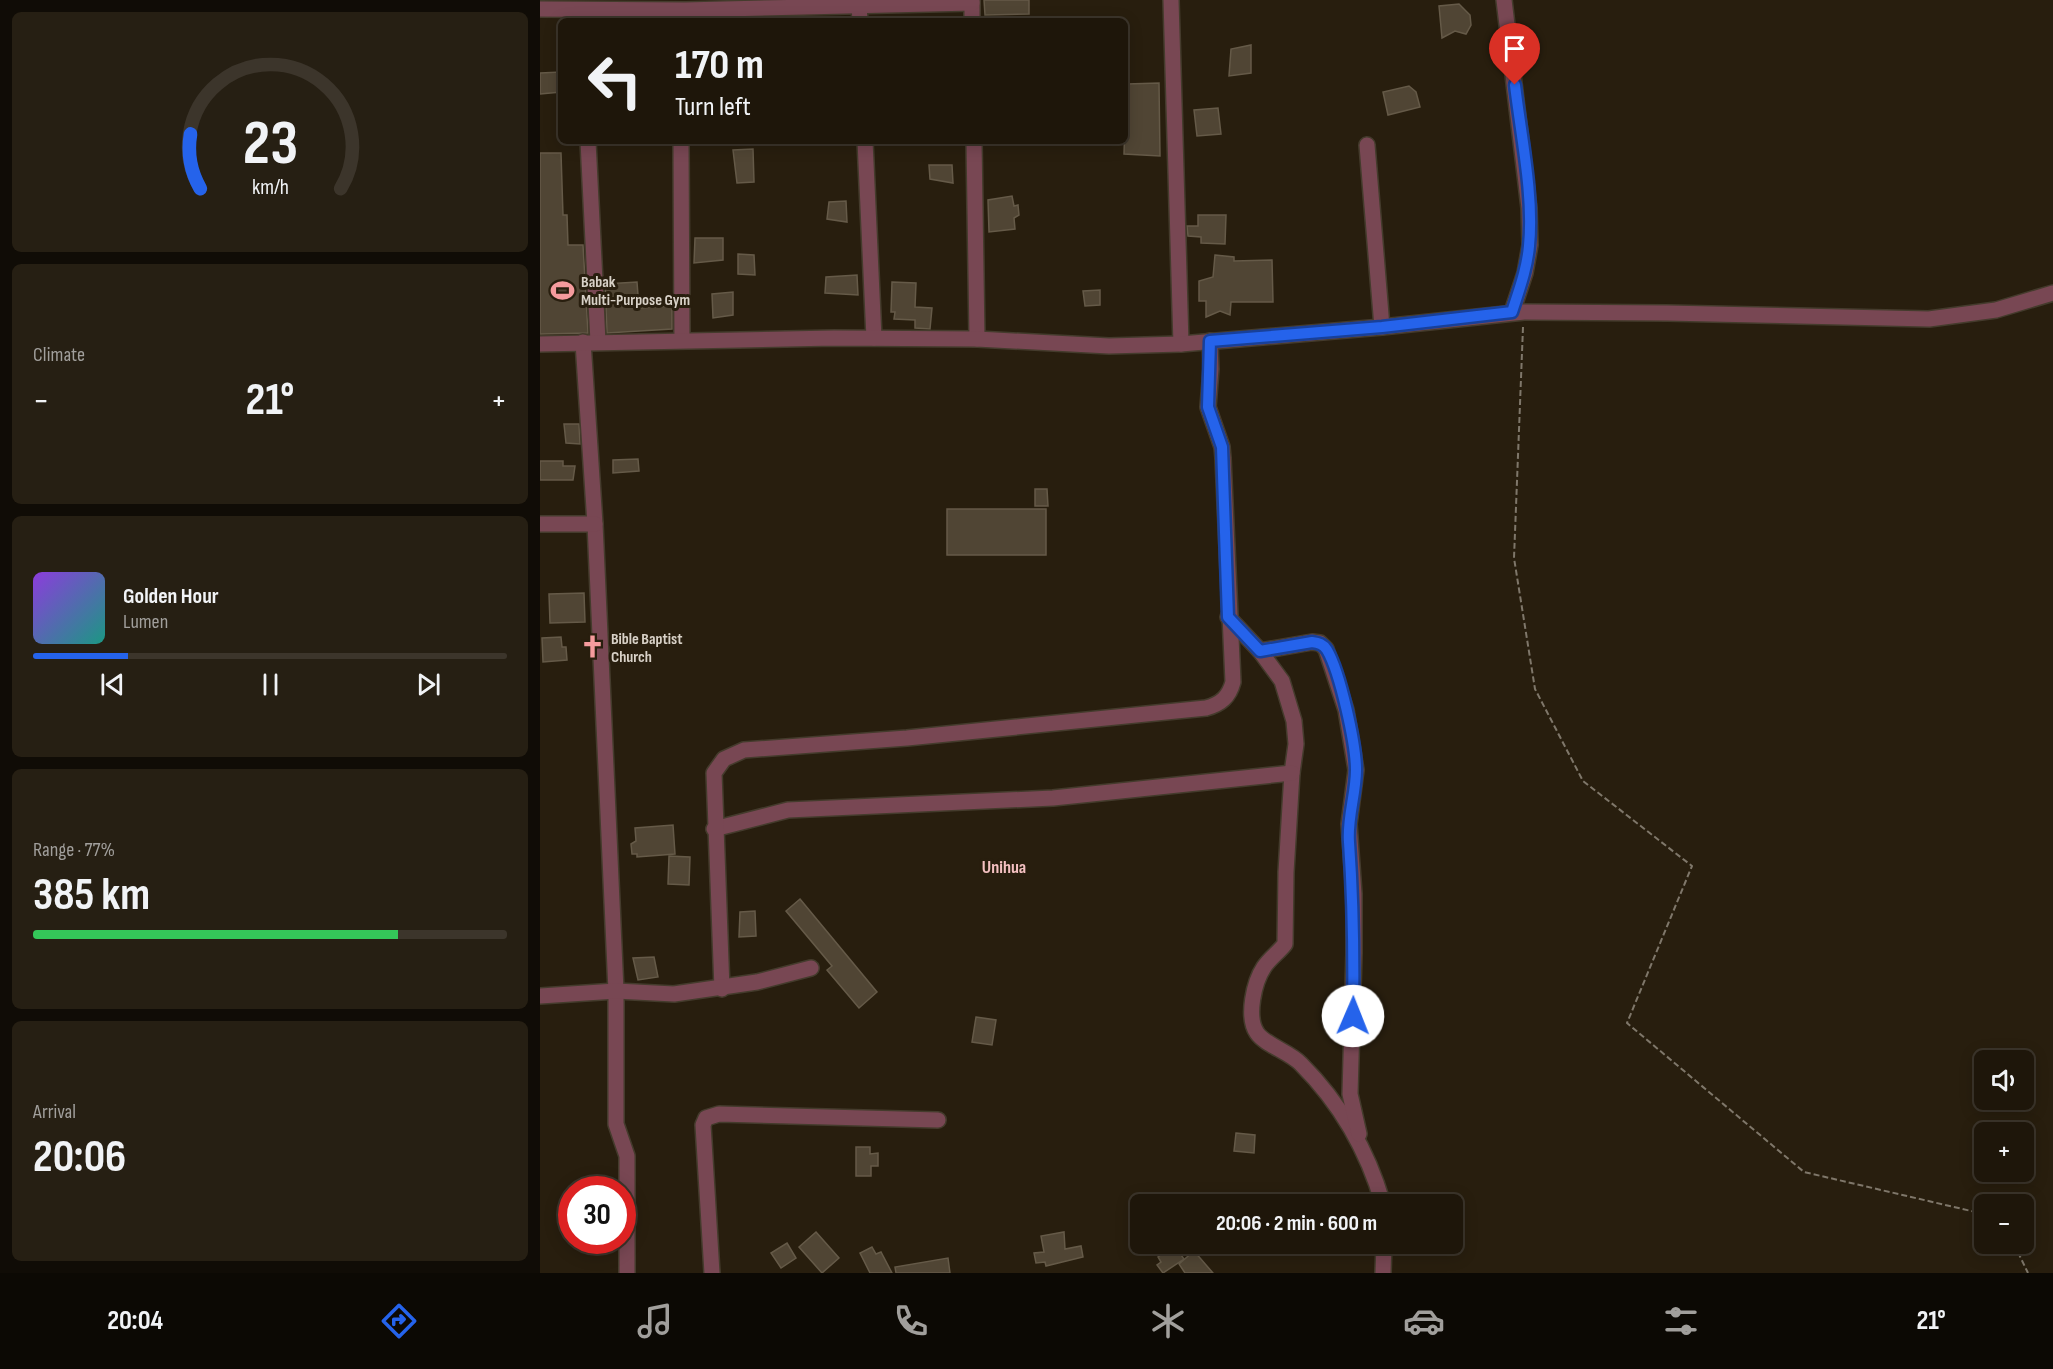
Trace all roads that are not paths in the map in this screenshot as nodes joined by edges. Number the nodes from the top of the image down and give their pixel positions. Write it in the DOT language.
graph roads {
  1 [pos="1171,0"];
  2 [pos="1504,0"];
  3 [pos="972,2"];
  4 [pos="540,9"];
  5 [pos="581,10"];
  6 [pos="860,13"];
  7 [pos="684,15"];
  8 [pos="972,18"];
  9 [pos="588,144"];
  10 [pos="681,144"];
  11 [pos="865,144"];
  12 [pos="974,144"];
  13 [pos="1367,146"];
  14 [pos="2053,293"];
  15 [pos="1518,312"];
  16 [pos="1382,327"];
  17 [pos="874,338"];
  18 [pos="977,339"];
  19 [pos="682,340"];
  20 [pos="1210,341"];
  21 [pos="591,342"];
  22 [pos="540,344"];
  23 [pos="1181,344"];
  24 [pos="540,524"];
  25 [pos="595,524"];
  26 [pos="1228,617"];
  27 [pos="1260,651"];
  28 [pos="1292,773"];
  29 [pos="714,829"];
  30 [pos="812,968"];
  31 [pos="722,989"];
  32 [pos="616,991"];
  33 [pos="540,996"];
  34 [pos="938,1120"];
  35 [pos="1360,1143"];
  36 [pos="1379,1194"];
  37 [pos="1384,1254"];
  38 [pos="627,1273"];
  39 [pos="712,1273"];
  40 [pos="1383,1273"];
  1 -- 23 [label="street"];
  2 -- 15 [label="street"];
  3 -- 6 [label="street"];
  3 -- 8 [label="street"];
  4 -- 5 [label="street"];
  5 -- 7 [label="street"];
  6 -- 7 [label="street"];
  9 -- 21 [label="street"];
  10 -- 19 [label="street"];
  11 -- 17 [label="street"];
  12 -- 18 [label="street"];
  13 -- 16 [label="street"];
  14 -- 15 [label="street"];
  15 -- 16 [label="street"];
  16 -- 20 [label="street"];
  17 -- 18 [label="street"];
  17 -- 19 [label="street"];
  18 -- 23 [label="street"];
  19 -- 21 [label="street"];
  20 -- 23 [label="street"];
  20 -- 26 [label="street"];
  21 -- 22 [label="street"];
  21 -- 25 [label="street"];
  24 -- 25 [label="street"];
  25 -- 32 [label="street"];
  26 -- 27 [label="street"];
  26 -- 29 [label="street"];
  27 -- 28 [label="street"];
  27 -- 35 [label="street"];
  28 -- 29 [label="street"];
  28 -- 35 [label="street"];
  29 -- 31 [label="street"];
  30 -- 31 [label="street"];
  31 -- 32 [label="street"];
  32 -- 33 [label="street"];
  32 -- 38 [label="street"];
  34 -- 39 [label="street"];
  35 -- 36 [label="street"];
  37 -- 40 [label="street"];
}
